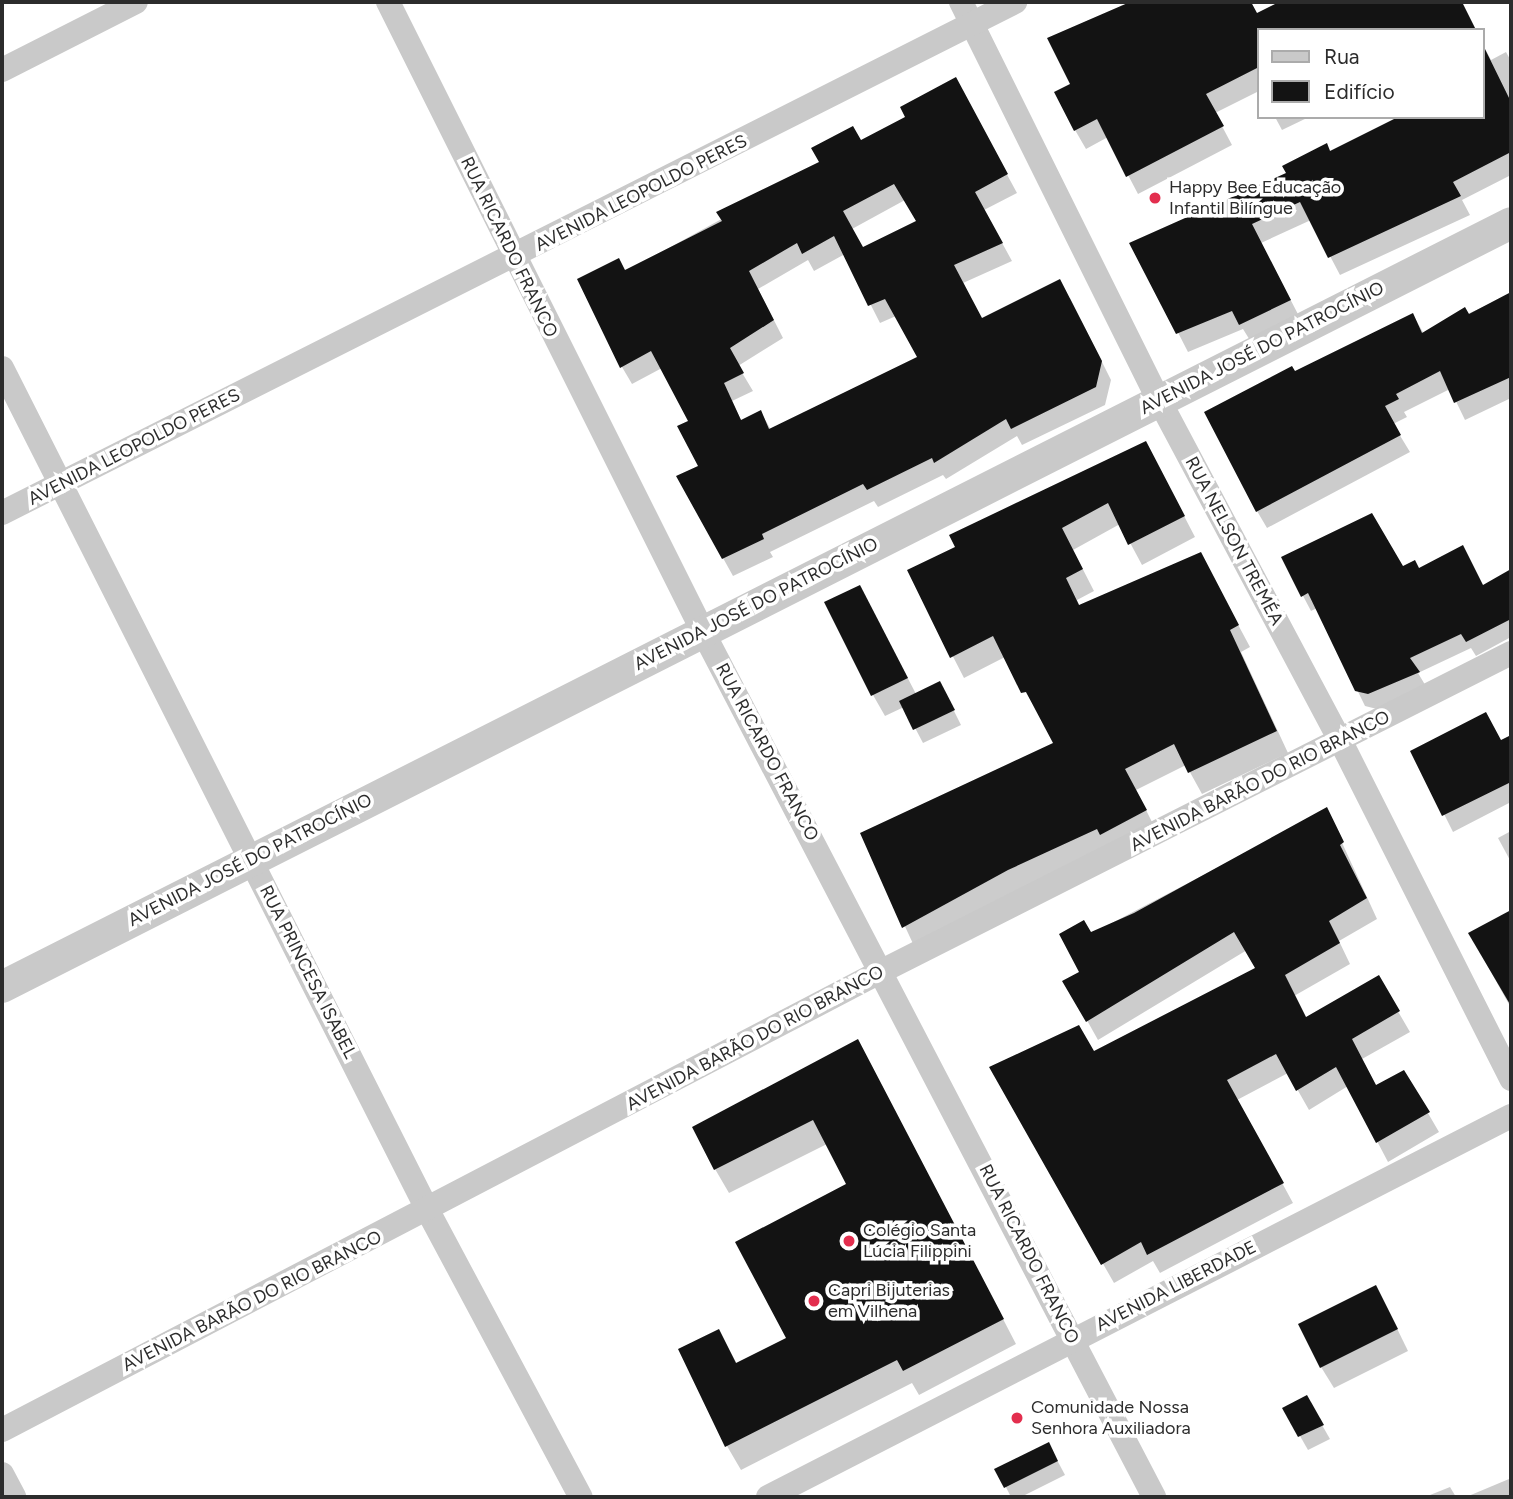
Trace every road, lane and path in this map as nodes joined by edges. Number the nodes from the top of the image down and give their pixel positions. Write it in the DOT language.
graph roads {
  1 [pos="136,2"];
  2 [pos="388,2"];
  3 [pos="1015,2"];
  4 [pos="966,12"];
  5 [pos="2,70"];
  6 [pos="1511,223"];
  7 [pos="514,258"];
  8 [pos="2,368"];
  9 [pos="1159,400"];
  10 [pos="59,484"];
  11 [pos="2,513"];
  12 [pos="703,632"];
  13 [pos="1511,653"];
  14 [pos="1340,740"];
  15 [pos="251,858"];
  16 [pos="882,971"];
  17 [pos="2,987"];
  18 [pos="1511,1079"];
  19 [pos="1511,1116"];
  20 [pos="428,1211"];
  21 [pos="1073,1338"];
  22 [pos="2,1430"];
  23 [pos="2,1474"];
  24 [pos="14,1497"];
  25 [pos="581,1497"];
  26 [pos="768,1497"];
  27 [pos="1154,1497"];
  1 -- 5 [label="street"];
  2 -- 7 [label="street, RUA RICARDO FRANCO"];
  3 -- 4 [label="street, AVENIDA LEOPOLDO PERES"];
  4 -- 7 [label="street, AVENIDA LEOPOLDO PERES"];
  4 -- 9 [label="street, RUA NELSON TREMÉA"];
  6 -- 9 [label="street, AVENIDA JOSÉ DO PATROCÍNIO"];
  7 -- 10 [label="street, AVENIDA LEOPOLDO PERES"];
  7 -- 12 [label="street, RUA RICARDO FRANCO"];
  8 -- 10 [label="street, RUA PRINCESA ISABEL"];
  9 -- 12 [label="street, AVENIDA JOSÉ DO PATROCÍNIO"];
  9 -- 14 [label="street, RUA NELSON TREMÉA"];
  10 -- 11 [label="street, AVENIDA LEOPOLDO PERES"];
  10 -- 15 [label="street, RUA PRINCESA ISABEL"];
  12 -- 15 [label="street, AVENIDA JOSÉ DO PATROCÍNIO"];
  12 -- 16 [label="street, RUA RICARDO FRANCO"];
  13 -- 14 [label="street, AVENIDA BARÃO DO RIO BRANCO"];
  14 -- 16 [label="street, AVENIDA BARÃO DO RIO BRANCO"];
  14 -- 18 [label="street, RUA NELSON TREMÉA"];
  15 -- 17 [label="street, AVENIDA JOSÉ DO PATROCÍNIO"];
  15 -- 20 [label="street, RUA PRINCESA ISABEL"];
  16 -- 20 [label="street, AVENIDA BARÃO DO RIO BRANCO"];
  16 -- 21 [label="street, RUA RICARDO FRANCO"];
  19 -- 21 [label="street, AVENIDA LIBERDADE"];
  20 -- 22 [label="street, AVENIDA BARÃO DO RIO BRANCO"];
  20 -- 25 [label="street, RUA PRINCESA ISABEL"];
  21 -- 26 [label="street, AVENIDA LIBERDADE"];
  21 -- 27 [label="street, RUA RICARDO FRANCO"];
  23 -- 24 [label="street"];
}
